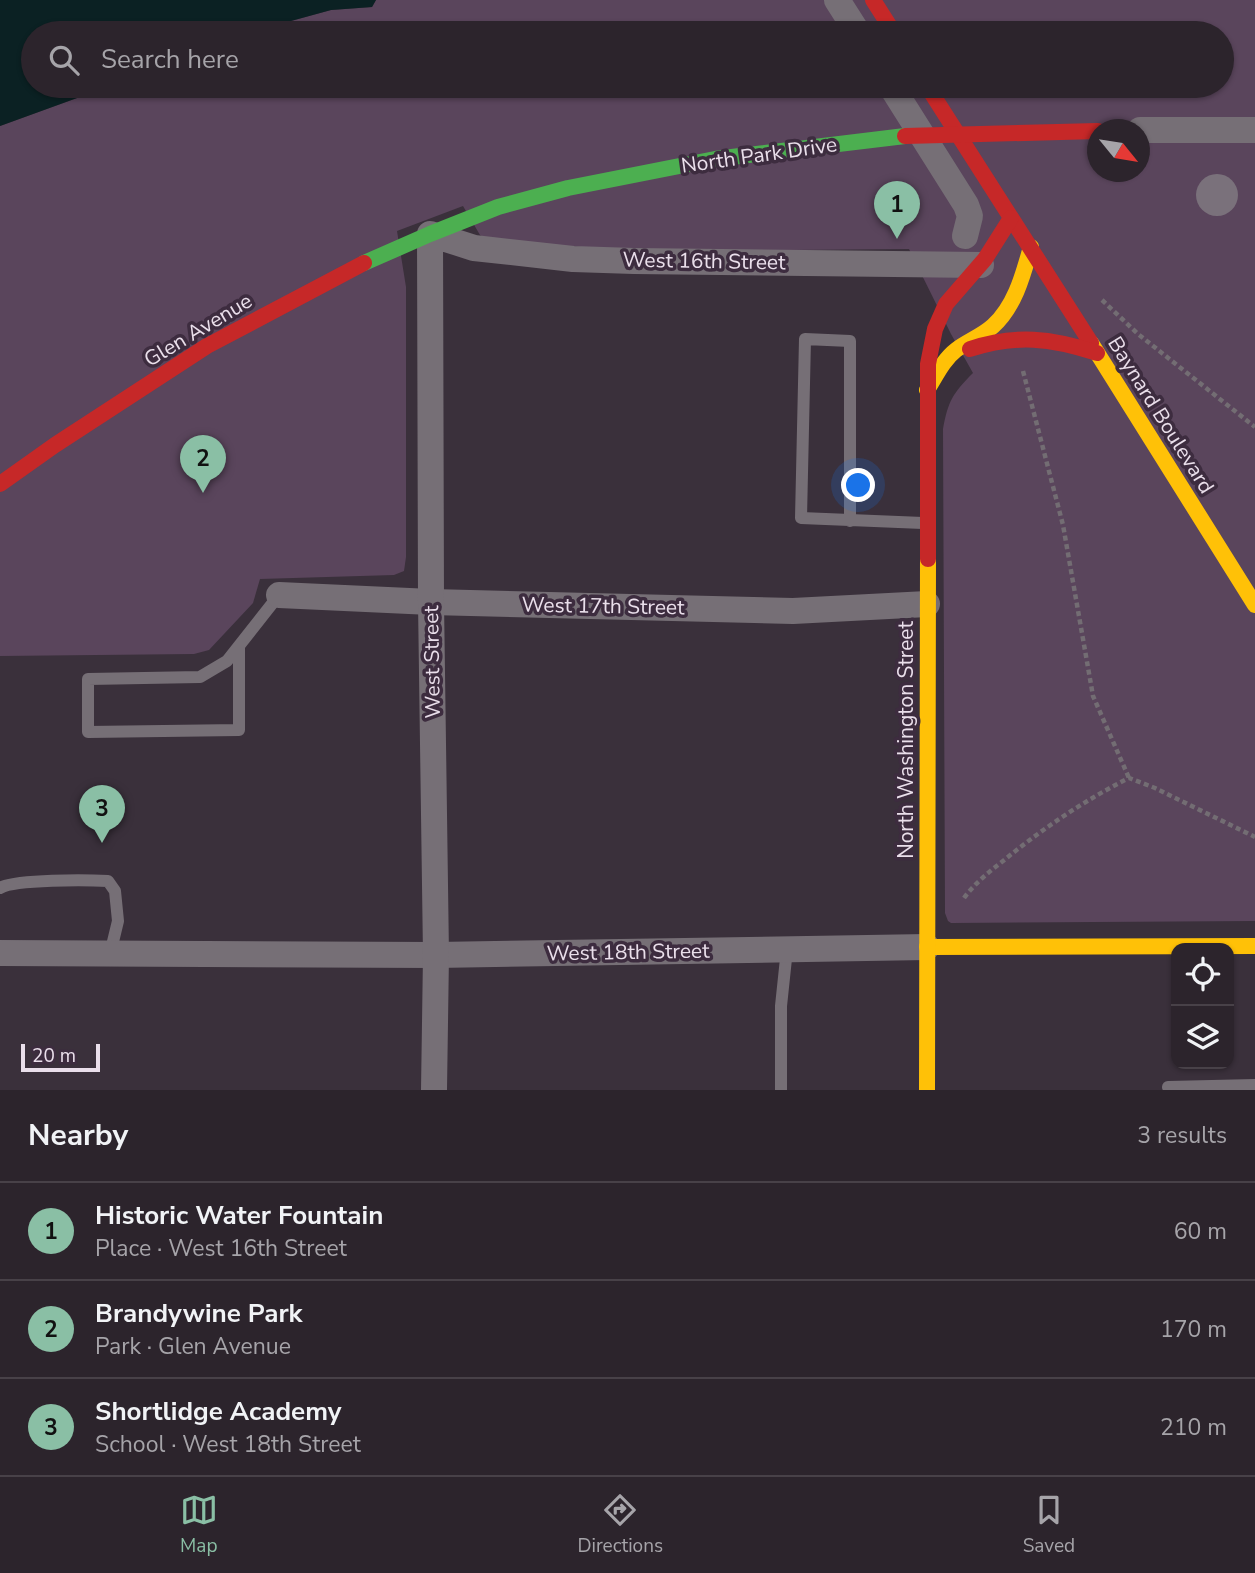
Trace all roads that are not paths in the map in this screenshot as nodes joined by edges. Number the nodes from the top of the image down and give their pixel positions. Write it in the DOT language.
graph roads {
  1 [pos="837,0"];
  2 [pos="873,0"];
  3 [pos="850,21"];
  4 [pos="886,21"];
  5 [pos="899,98"];
  6 [pos="935,98"];
  7 [pos="1150,130"];
  8 [pos="1255,130"];
  9 [pos="1087,131"];
  10 [pos="1011,218"];
  11 [pos="968,226"];
  12 [pos="430,234"];
  13 [pos="1031,247"];
  14 [pos="981,265"];
  15 [pos="1097,353"];
  16 [pos="946,359"];
  17 [pos="927,390"];
  18 [pos="0,484"];
  19 [pos="850,521"];
  20 [pos="927,523"];
  21 [pos="279,595"];
  22 [pos="431,602"];
  23 [pos="927,604"];
  24 [pos="1255,605"];
  25 [pos="239,647"];
  26 [pos="0,888"];
  27 [pos="1255,946"];
  28 [pos="927,947"];
  29 [pos="787,949"];
  30 [pos="0,953"];
  31 [pos="110,954"];
  32 [pos="436,954"];
  33 [pos="1255,1084"];
  34 [pos="1168,1087"];
  35 [pos="434,1090"];
  36 [pos="781,1090"];
  37 [pos="927,1090"];
  1 -- 3 [label="street"];
  2 -- 4 [label="street"];
  5 -- 11 [label="street"];
  6 -- 10 [label="street"];
  7 -- 8 [label="street"];
  9 -- 12 [label="street, North Park Drive"];
  10 -- 13 [label="street"];
  10 -- 14 [label="street, North Washington Street"];
  12 -- 14 [label="street, West 16th Street"];
  12 -- 18 [label="street, Glen Avenue"];
  12 -- 22 [label="street, West Street"];
  13 -- 15 [label="street, Baynard Boulevard"];
  13 -- 16 [label="street"];
  14 -- 17 [label="street, North Washington Street"];
  15 -- 16 [label="street"];
  15 -- 24 [label="street, Baynard Boulevard"];
  16 -- 17 [label="street"];
  17 -- 20 [label="street, North Washington Street"];
  19 -- 19 [label="lane"];
  19 -- 20 [label="lane"];
  20 -- 23 [label="street, North Washington Street"];
  21 -- 22 [label="street, West 17th Street"];
  21 -- 25 [label="lane"];
  22 -- 23 [label="street, West 17th Street"];
  22 -- 32 [label="street, West Street"];
  23 -- 28 [label="street, North Washington Street"];
  25 -- 25 [label="lane"];
  26 -- 31 [label="lane"];
  27 -- 28 [label="street, West 18th Street"];
  28 -- 29 [label="street, West 18th Street"];
  28 -- 37 [label="street, North Washington Street"];
  29 -- 32 [label="street, West 18th Street"];
  29 -- 36 [label="lane"];
  30 -- 31 [label="street, West 18th Street"];
  31 -- 32 [label="street, West 18th Street"];
  32 -- 35 [label="street, West Street"];
  33 -- 34 [label="lane"];
}
